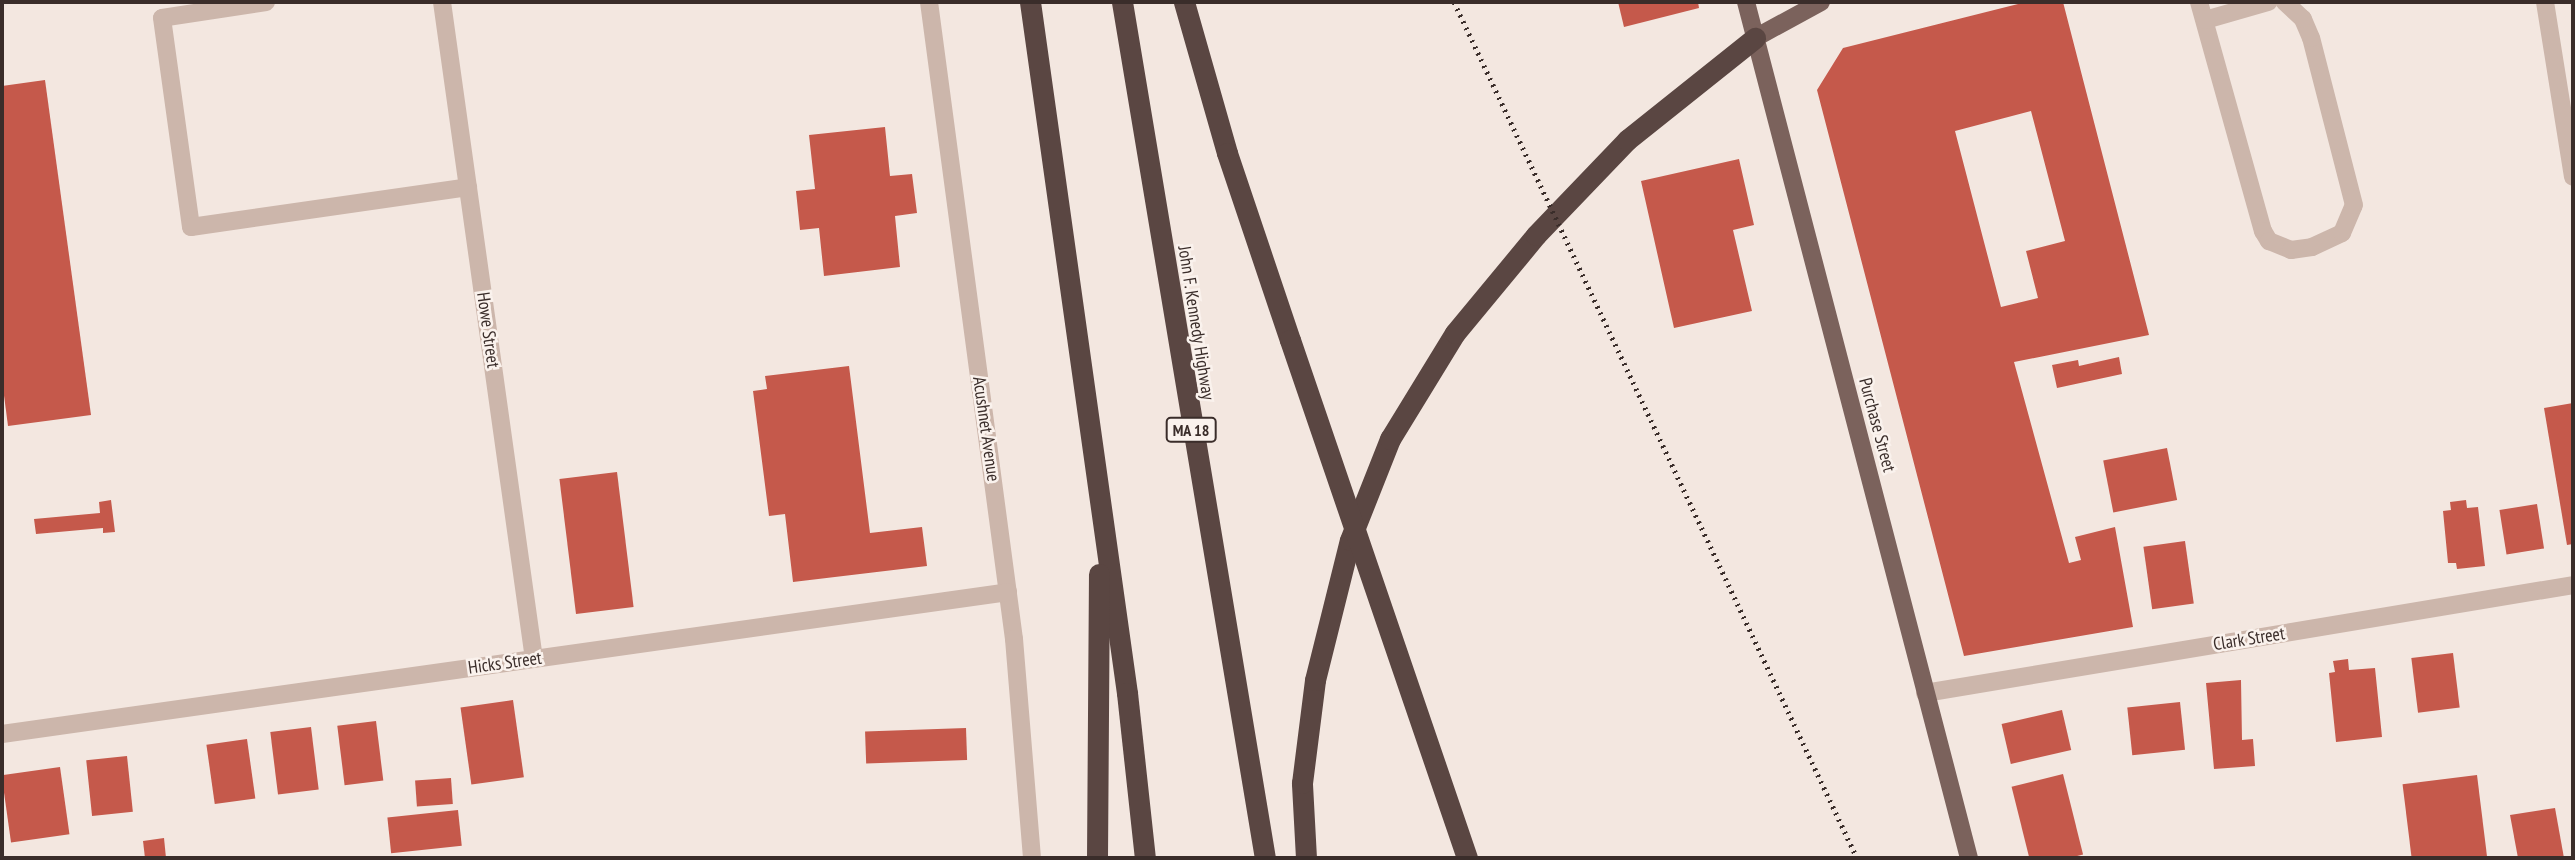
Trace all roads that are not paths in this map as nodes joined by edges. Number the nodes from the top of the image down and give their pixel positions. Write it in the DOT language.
graph roads {
  1 [pos="266,2"];
  2 [pos="442,2"];
  3 [pos="929,2"];
  4 [pos="1030,2"];
  5 [pos="1122,2"];
  6 [pos="1184,2"];
  7 [pos="1746,2"];
  8 [pos="1821,2"];
  9 [pos="2199,2"];
  10 [pos="2268,2"];
  11 [pos="2286,2"];
  12 [pos="2545,2"];
  13 [pos="2205,20"];
  14 [pos="1755,38"];
  15 [pos="2573,177"];
  16 [pos="468,187"];
  17 [pos="1099,492"];
  18 [pos="2573,585"];
  19 [pos="1008,592"];
  20 [pos="534,659"];
  21 [pos="1925,693"];
  22 [pos="2,734"];
  23 [pos="1032,858"];
  24 [pos="1097,858"];
  25 [pos="1144,858"];
  26 [pos="1265,858"];
  27 [pos="1306,858"];
  28 [pos="1467,858"];
  29 [pos="1969,858"];
  1 -- 16 [label="street"];
  2 -- 16 [label="street, Howe Street"];
  3 -- 19 [label="street, Acushnet Avenue"];
  4 -- 17 [label="highway"];
  5 -- 26 [label="highway, John F. Kennedy Highway / MA 18"];
  6 -- 28 [label="highway, bridge"];
  7 -- 14 [label="main road, Purchase Street"];
  8 -- 14 [label="main road"];
  9 -- 13 [label="street"];
  10 -- 13 [label="street"];
  11 -- 13 [label="street"];
  12 -- 15 [label="street"];
  14 -- 21 [label="main road, Purchase Street"];
  14 -- 27 [label="highway"];
  16 -- 20 [label="street, Howe Street"];
  17 -- 24 [label="highway"];
  17 -- 25 [label="highway"];
  18 -- 21 [label="street, Clark Street"];
  19 -- 20 [label="street, Hicks Street"];
  19 -- 23 [label="street, Acushnet Avenue"];
  20 -- 22 [label="street, Hicks Street"];
  21 -- 29 [label="main road, Purchase Street"];
}
